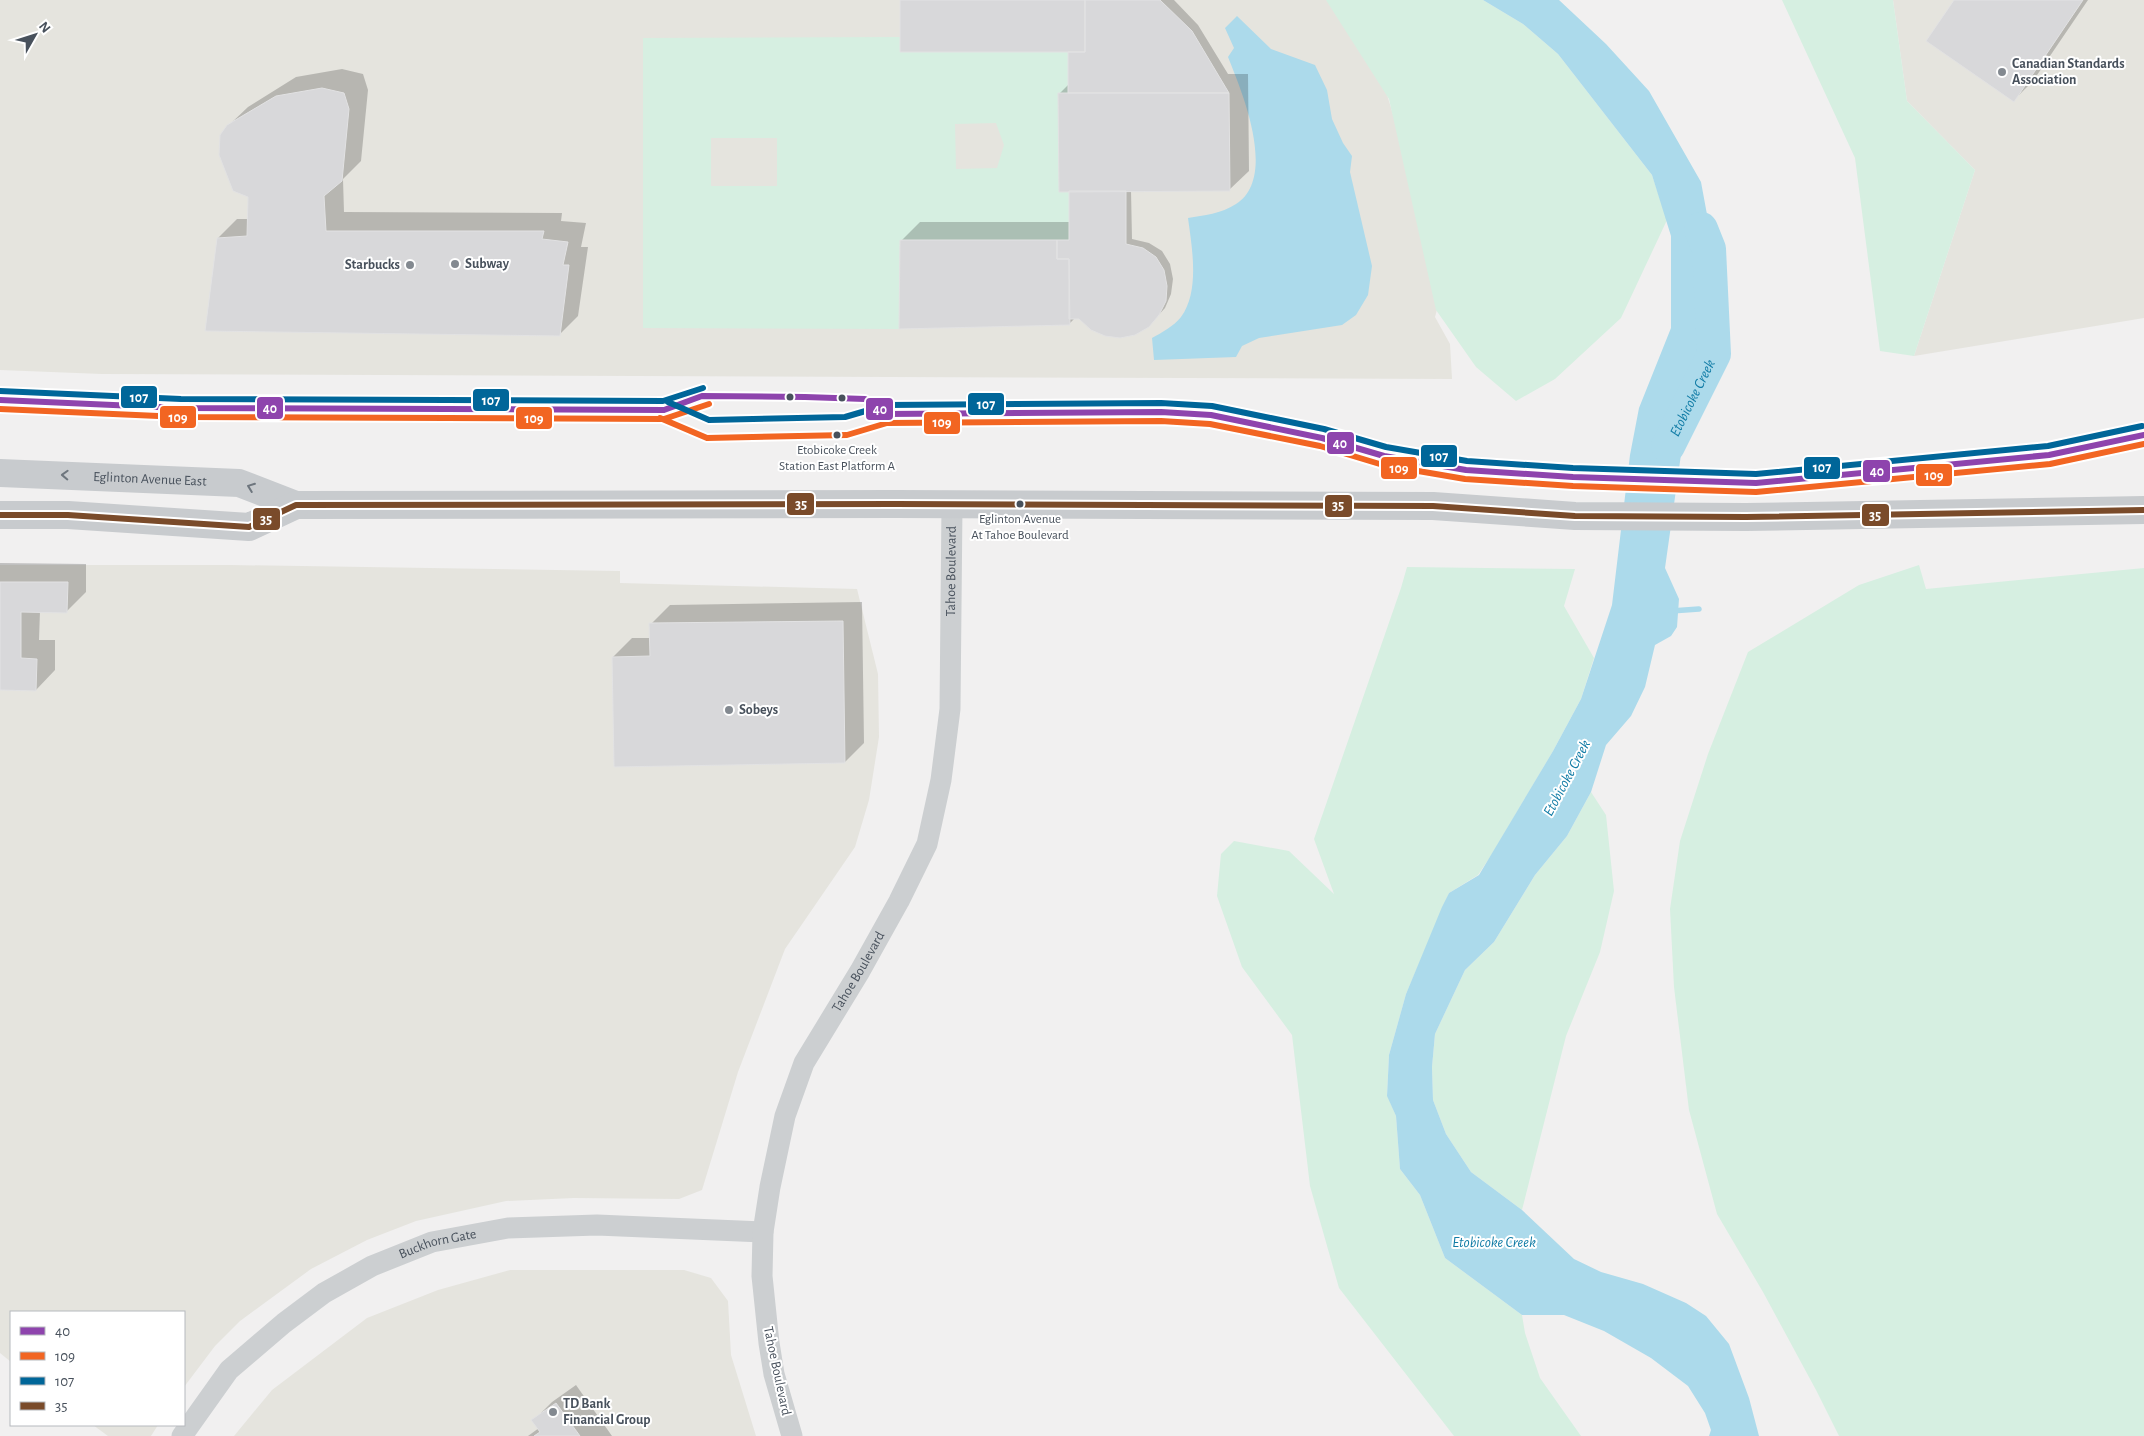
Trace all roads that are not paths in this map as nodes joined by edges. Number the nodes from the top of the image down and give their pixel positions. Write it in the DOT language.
graph roads {
  1 [pos="0,473"];
  2 [pos="296,505"];
  3 [pos="952,505"];
  4 [pos="2144,510"];
  5 [pos="0,515"];
  6 [pos="763,1232"];
  7 [pos="182,1436"];
  8 [pos="792,1436"];
  2 -- 1 [label="main road, Eglinton Avenue East, one-way"];
  2 -- 3 [label="main road, Eglinton Avenue East"];
  2 -- 5 [label="main road, Eglinton Avenue East"];
  3 -- 4 [label="main road, Eglinton Avenue East"];
  3 -- 6 [label="street, Tahoe Boulevard"];
  6 -- 7 [label="street, Buckhorn Gate"];
  6 -- 8 [label="street, Tahoe Boulevard"];
}
